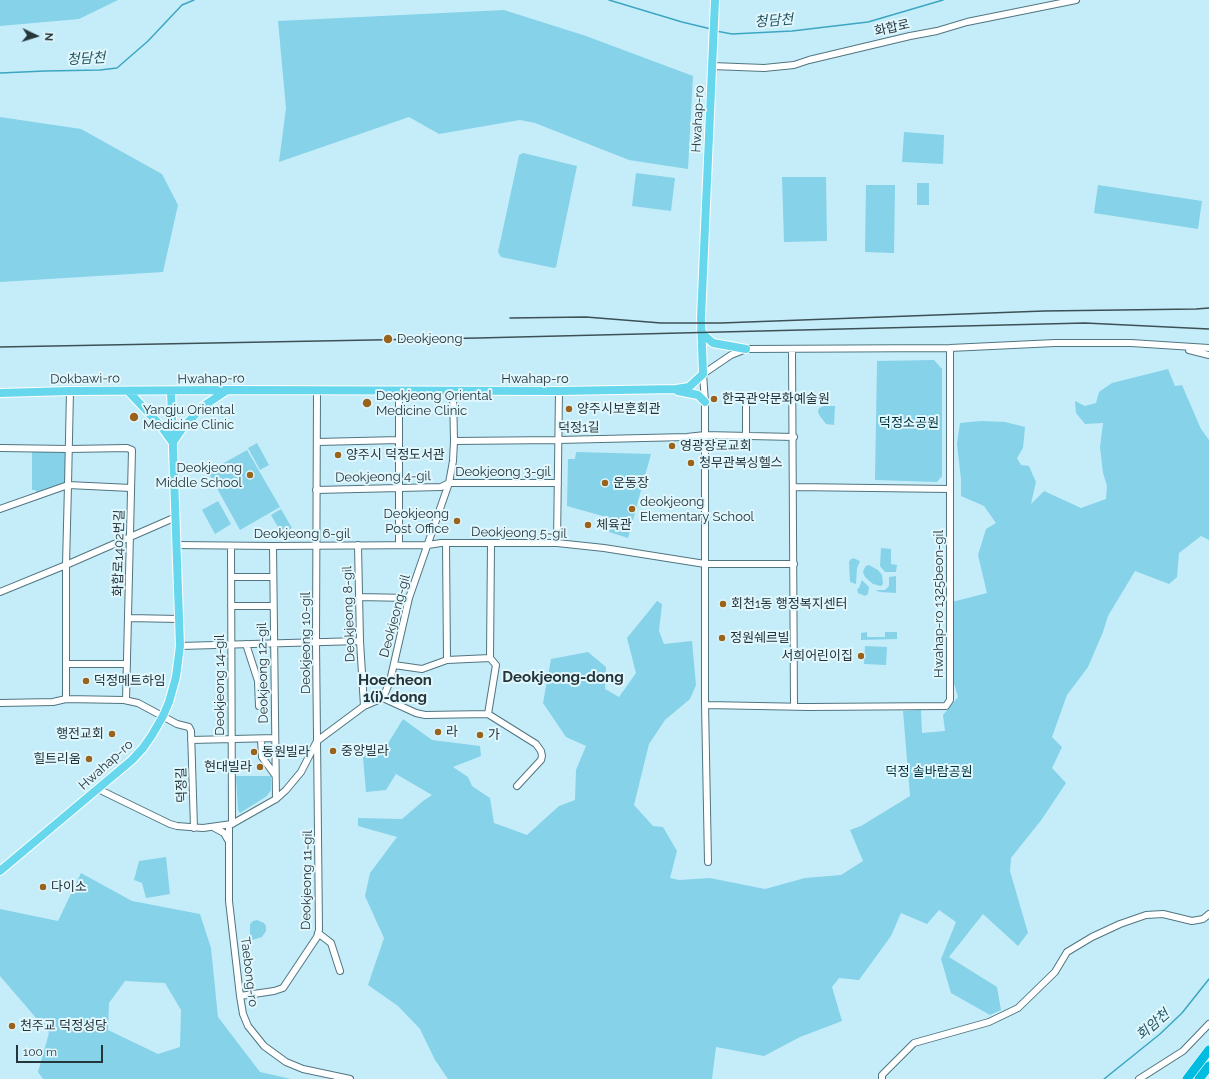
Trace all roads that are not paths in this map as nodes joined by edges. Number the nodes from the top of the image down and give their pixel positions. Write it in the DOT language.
graph roads {
  1 [pos="715,0"];
  2 [pos="1076,0"];
  3 [pos="712,66"];
  4 [pos="701,335"];
  5 [pos="1170,345"];
  6 [pos="950,348"];
  7 [pos="1209,348"];
  8 [pos="746,350"];
  9 [pos="792,350"];
  10 [pos="1209,355"];
  11 [pos="703,374"];
  12 [pos="672,389"];
  13 [pos="226,390"];
  14 [pos="70,391"];
  15 [pos="128,391"];
  16 [pos="171,391"];
  17 [pos="317,391"];
  18 [pos="453,391"];
  19 [pos="559,391"];
  20 [pos="399,392"];
  21 [pos="0,393"];
  22 [pos="705,398"];
  23 [pos="746,404"];
  24 [pos="705,436"];
  25 [pos="746,436"];
  26 [pos="794,437"];
  27 [pos="399,440"];
  28 [pos="454,440"];
  29 [pos="558,440"];
  30 [pos="317,442"];
  31 [pos="173,443"];
  32 [pos="0,448"];
  33 [pos="69,449"];
  34 [pos="449,482"];
  35 [pos="558,483"];
  36 [pos="68,485"];
  37 [pos="399,487"];
  38 [pos="794,487"];
  39 [pos="132,488"];
  40 [pos="950,489"];
  41 [pos="316,490"];
  42 [pos="0,509"];
  43 [pos="176,518"];
  44 [pos="130,537"];
  45 [pos="446,543"];
  46 [pos="491,543"];
  47 [pos="557,543"];
  48 [pos="176,545"];
  49 [pos="317,545"];
  50 [pos="358,545"];
  51 [pos="399,545"];
  52 [pos="428,545"];
  53 [pos="231,546"];
  54 [pos="273,546"];
  55 [pos="705,564"];
  56 [pos="794,564"];
  57 [pos="66,565"];
  58 [pos="231,577"];
  59 [pos="273,577"];
  60 [pos="0,592"];
  61 [pos="359,597"];
  62 [pos="409,598"];
  63 [pos="231,606"];
  64 [pos="273,606"];
  65 [pos="128,618"];
  66 [pos="179,619"];
  67 [pos="360,641"];
  68 [pos="316,642"];
  69 [pos="273,643"];
  70 [pos="231,644"];
  71 [pos="246,644"];
  72 [pos="180,646"];
  73 [pos="490,658"];
  74 [pos="447,660"];
  75 [pos="66,664"];
  76 [pos="127,664"];
  77 [pos="394,665"];
  78 [pos="383,698"];
  79 [pos="66,699"];
  80 [pos="126,700"];
  81 [pos="0,703"];
  82 [pos="705,703"];
  83 [pos="259,706"];
  84 [pos="364,706"];
  85 [pos="794,706"];
  86 [pos="488,714"];
  87 [pos="163,716"];
  88 [pos="275,738"];
  89 [pos="260,739"];
  90 [pos="191,740"];
  91 [pos="232,740"];
  92 [pos="317,741"];
  93 [pos="304,766"];
  94 [pos="318,768"];
  95 [pos="276,776"];
  96 [pos="517,786"];
  97 [pos="98,789"];
  98 [pos="276,799"];
  99 [pos="239,821"];
  100 [pos="230,825"];
  101 [pos="214,827"];
  102 [pos="194,828"];
  103 [pos="229,842"];
  104 [pos="708,862"];
  105 [pos="0,871"];
  106 [pos="1209,914"];
  107 [pos="318,933"];
  108 [pos="340,971"];
  109 [pos="240,996"];
  110 [pos="1209,1024"];
  111 [pos="1209,1050"];
  112 [pos="1209,1066"];
  113 [pos="350,1079"];
  114 [pos="882,1079"];
  115 [pos="1140,1079"];
  116 [pos="1187,1079"];
  117 [pos="1199,1079"];
  1 -- 3 [label="main road, Hwahap-ro"];
  2 -- 3 [label="street, 화합로"];
  3 -- 4 [label="main road, Hwahap-ro"];
  4 -- 8 [label="main road"];
  4 -- 11 [label="main road"];
  5 -- 6 [label="street"];
  5 -- 7 [label="street"];
  5 -- 10 [label="street"];
  6 -- 9 [label="street"];
  6 -- 40 [label="street, Hwahap-ro 1325beon-gil"];
  8 -- 9 [label="street"];
  8 -- 11 [label="street"];
  9 -- 26 [label="street"];
  11 -- 12 [label="main road, Hwahap-ro"];
  11 -- 22 [label="street"];
  12 -- 19 [label="main road, Hwahap-ro"];
  12 -- 22 [label="main road"];
  13 -- 16 [label="main road, Hwahap-ro"];
  13 -- 17 [label="main road, Hwahap-ro"];
  13 -- 31 [label="main road"];
  14 -- 15 [label="main road, Dokbawi-ro"];
  14 -- 21 [label="main road, Dokbawi-ro"];
  14 -- 33 [label="street"];
  15 -- 16 [label="main road, Dokbawi-ro"];
  15 -- 31 [label="main road"];
  16 -- 31 [label="main road, Hwahap-ro"];
  17 -- 20 [label="main road, Hwahap-ro"];
  17 -- 30 [label="street, Deokjeong 10-gil"];
  18 -- 19 [label="main road, Hwahap-ro"];
  18 -- 20 [label="main road, Hwahap-ro"];
  18 -- 28 [label="street, Deokjeong-gil"];
  19 -- 29 [label="street"];
  20 -- 27 [label="street"];
  22 -- 24 [label="street"];
  23 -- 25 [label="street"];
  24 -- 25 [label="street"];
  24 -- 29 [label="street, 덕정1길"];
  24 -- 55 [label="street"];
  25 -- 26 [label="street"];
  26 -- 38 [label="street"];
  27 -- 30 [label="street"];
  27 -- 37 [label="street"];
  28 -- 29 [label="street, 덕정1길"];
  28 -- 34 [label="street, Deokjeong-gil"];
  29 -- 35 [label="street"];
  30 -- 41 [label="street, Deokjeong 10-gil"];
  31 -- 43 [label="main road, Hwahap-ro"];
  32 -- 33 [label="street"];
  33 -- 36 [label="street"];
  33 -- 39 [label="street, 화합로1402번길"];
  34 -- 35 [label="street, Deokjeong 3-gil"];
  34 -- 37 [label="street, Deokjeong 4-gil"];
  34 -- 52 [label="street, Deokjeong-gil"];
  35 -- 47 [label="street"];
  36 -- 39 [label="street"];
  36 -- 42 [label="street"];
  36 -- 57 [label="street"];
  37 -- 41 [label="street, Deokjeong 4-gil"];
  37 -- 51 [label="street"];
  38 -- 40 [label="street"];
  38 -- 56 [label="street"];
  39 -- 44 [label="street, 화합로1402번길"];
  40 -- 85 [label="street, Hwahap-ro 1325beon-gil"];
  41 -- 49 [label="street, Deokjeong 10-gil"];
  43 -- 44 [label="street"];
  43 -- 48 [label="main road, Hwahap-ro"];
  44 -- 57 [label="street"];
  44 -- 65 [label="street, 화합로1402번길"];
  45 -- 46 [label="street, Deokjeong 5-gil"];
  45 -- 52 [label="street, Deokjeong 5-gil"];
  45 -- 74 [label="street"];
  46 -- 47 [label="street, Deokjeong 5-gil"];
  46 -- 73 [label="street"];
  47 -- 55 [label="street, Deokjeong 5-gil"];
  48 -- 53 [label="street, Deokjeong 6-gil"];
  48 -- 66 [label="main road, Hwahap-ro"];
  49 -- 50 [label="street, Deokjeong 6-gil"];
  49 -- 54 [label="street, Deokjeong 6-gil"];
  49 -- 68 [label="street, Deokjeong 10-gil"];
  50 -- 51 [label="street, Deokjeong 6-gil"];
  50 -- 61 [label="street, Deokjeong 8-gil"];
  51 -- 52 [label="street, Deokjeong 6-gil"];
  52 -- 62 [label="street, Deokjeong-gil"];
  53 -- 54 [label="street, Deokjeong 6-gil"];
  53 -- 58 [label="street, Deokjeong 14-gil"];
  54 -- 59 [label="street, Deokjeong 12-gil"];
  55 -- 56 [label="street, Deokjeong 5-gil"];
  55 -- 82 [label="street"];
  56 -- 85 [label="street"];
  57 -- 60 [label="street"];
  57 -- 75 [label="street"];
  58 -- 59 [label="street"];
  58 -- 63 [label="street, Deokjeong 14-gil"];
  59 -- 64 [label="street, Deokjeong 12-gil"];
  61 -- 62 [label="street"];
  61 -- 67 [label="street, Deokjeong 8-gil"];
  62 -- 77 [label="street, Deokjeong-gil"];
  63 -- 64 [label="street"];
  63 -- 70 [label="street, Deokjeong 14-gil"];
  64 -- 69 [label="street, Deokjeong 12-gil"];
  65 -- 66 [label="street"];
  65 -- 76 [label="street, 화합로1402번길"];
  66 -- 72 [label="main road, Hwahap-ro"];
  67 -- 68 [label="street"];
  67 -- 84 [label="street, Deokjeong 8-gil"];
  68 -- 69 [label="street"];
  68 -- 92 [label="street, Deokjeong 10-gil"];
  69 -- 71 [label="street"];
  69 -- 88 [label="street, Deokjeong 12-gil"];
  70 -- 71 [label="street"];
  70 -- 72 [label="street"];
  70 -- 91 [label="street, Deokjeong 14-gil"];
  71 -- 83 [label="street"];
  72 -- 87 [label="main road, Hwahap-ro"];
  73 -- 74 [label="street"];
  73 -- 86 [label="street"];
  74 -- 77 [label="street"];
  75 -- 76 [label="street"];
  75 -- 79 [label="street"];
  76 -- 80 [label="street, 화합로1402번길"];
  77 -- 78 [label="street, Deokjeong-gil"];
  78 -- 84 [label="street"];
  78 -- 86 [label="street"];
  79 -- 80 [label="street"];
  79 -- 81 [label="street"];
  80 -- 87 [label="street"];
  82 -- 85 [label="street"];
  82 -- 104 [label="street"];
  84 -- 92 [label="street"];
  86 -- 96 [label="street"];
  87 -- 90 [label="street"];
  87 -- 97 [label="main road, Hwahap-ro"];
  88 -- 89 [label="street"];
  88 -- 95 [label="street, Deokjeong 12-gil"];
  89 -- 91 [label="street"];
  89 -- 95 [label="street"];
  90 -- 91 [label="street"];
  90 -- 102 [label="street, 덕정길"];
  91 -- 100 [label="street, Deokjeong 14-gil"];
  92 -- 93 [label="street"];
  92 -- 94 [label="street, Deokjeong 11-gil"];
  93 -- 94 [label="street"];
  93 -- 98 [label="street"];
  94 -- 107 [label="street, Deokjeong 11-gil"];
  95 -- 98 [label="street, Deokjeong 12-gil"];
  97 -- 102 [label="street"];
  97 -- 105 [label="main road, Hwahap-ro"];
  98 -- 99 [label="street"];
  99 -- 100 [label="street"];
  99 -- 103 [label="street"];
  100 -- 101 [label="street"];
  100 -- 103 [label="street, Taebong-ro"];
  101 -- 102 [label="street"];
  101 -- 103 [label="street"];
  103 -- 109 [label="street, Taebong-ro"];
  106 -- 114 [label="street"];
  107 -- 108 [label="street"];
  107 -- 109 [label="street, Deokjeong 11-gil"];
  109 -- 113 [label="street, Taebong-ro"];
  110 -- 115 [label="street"];
  111 -- 116 [label="highway"];
  112 -- 117 [label="highway"];
}
